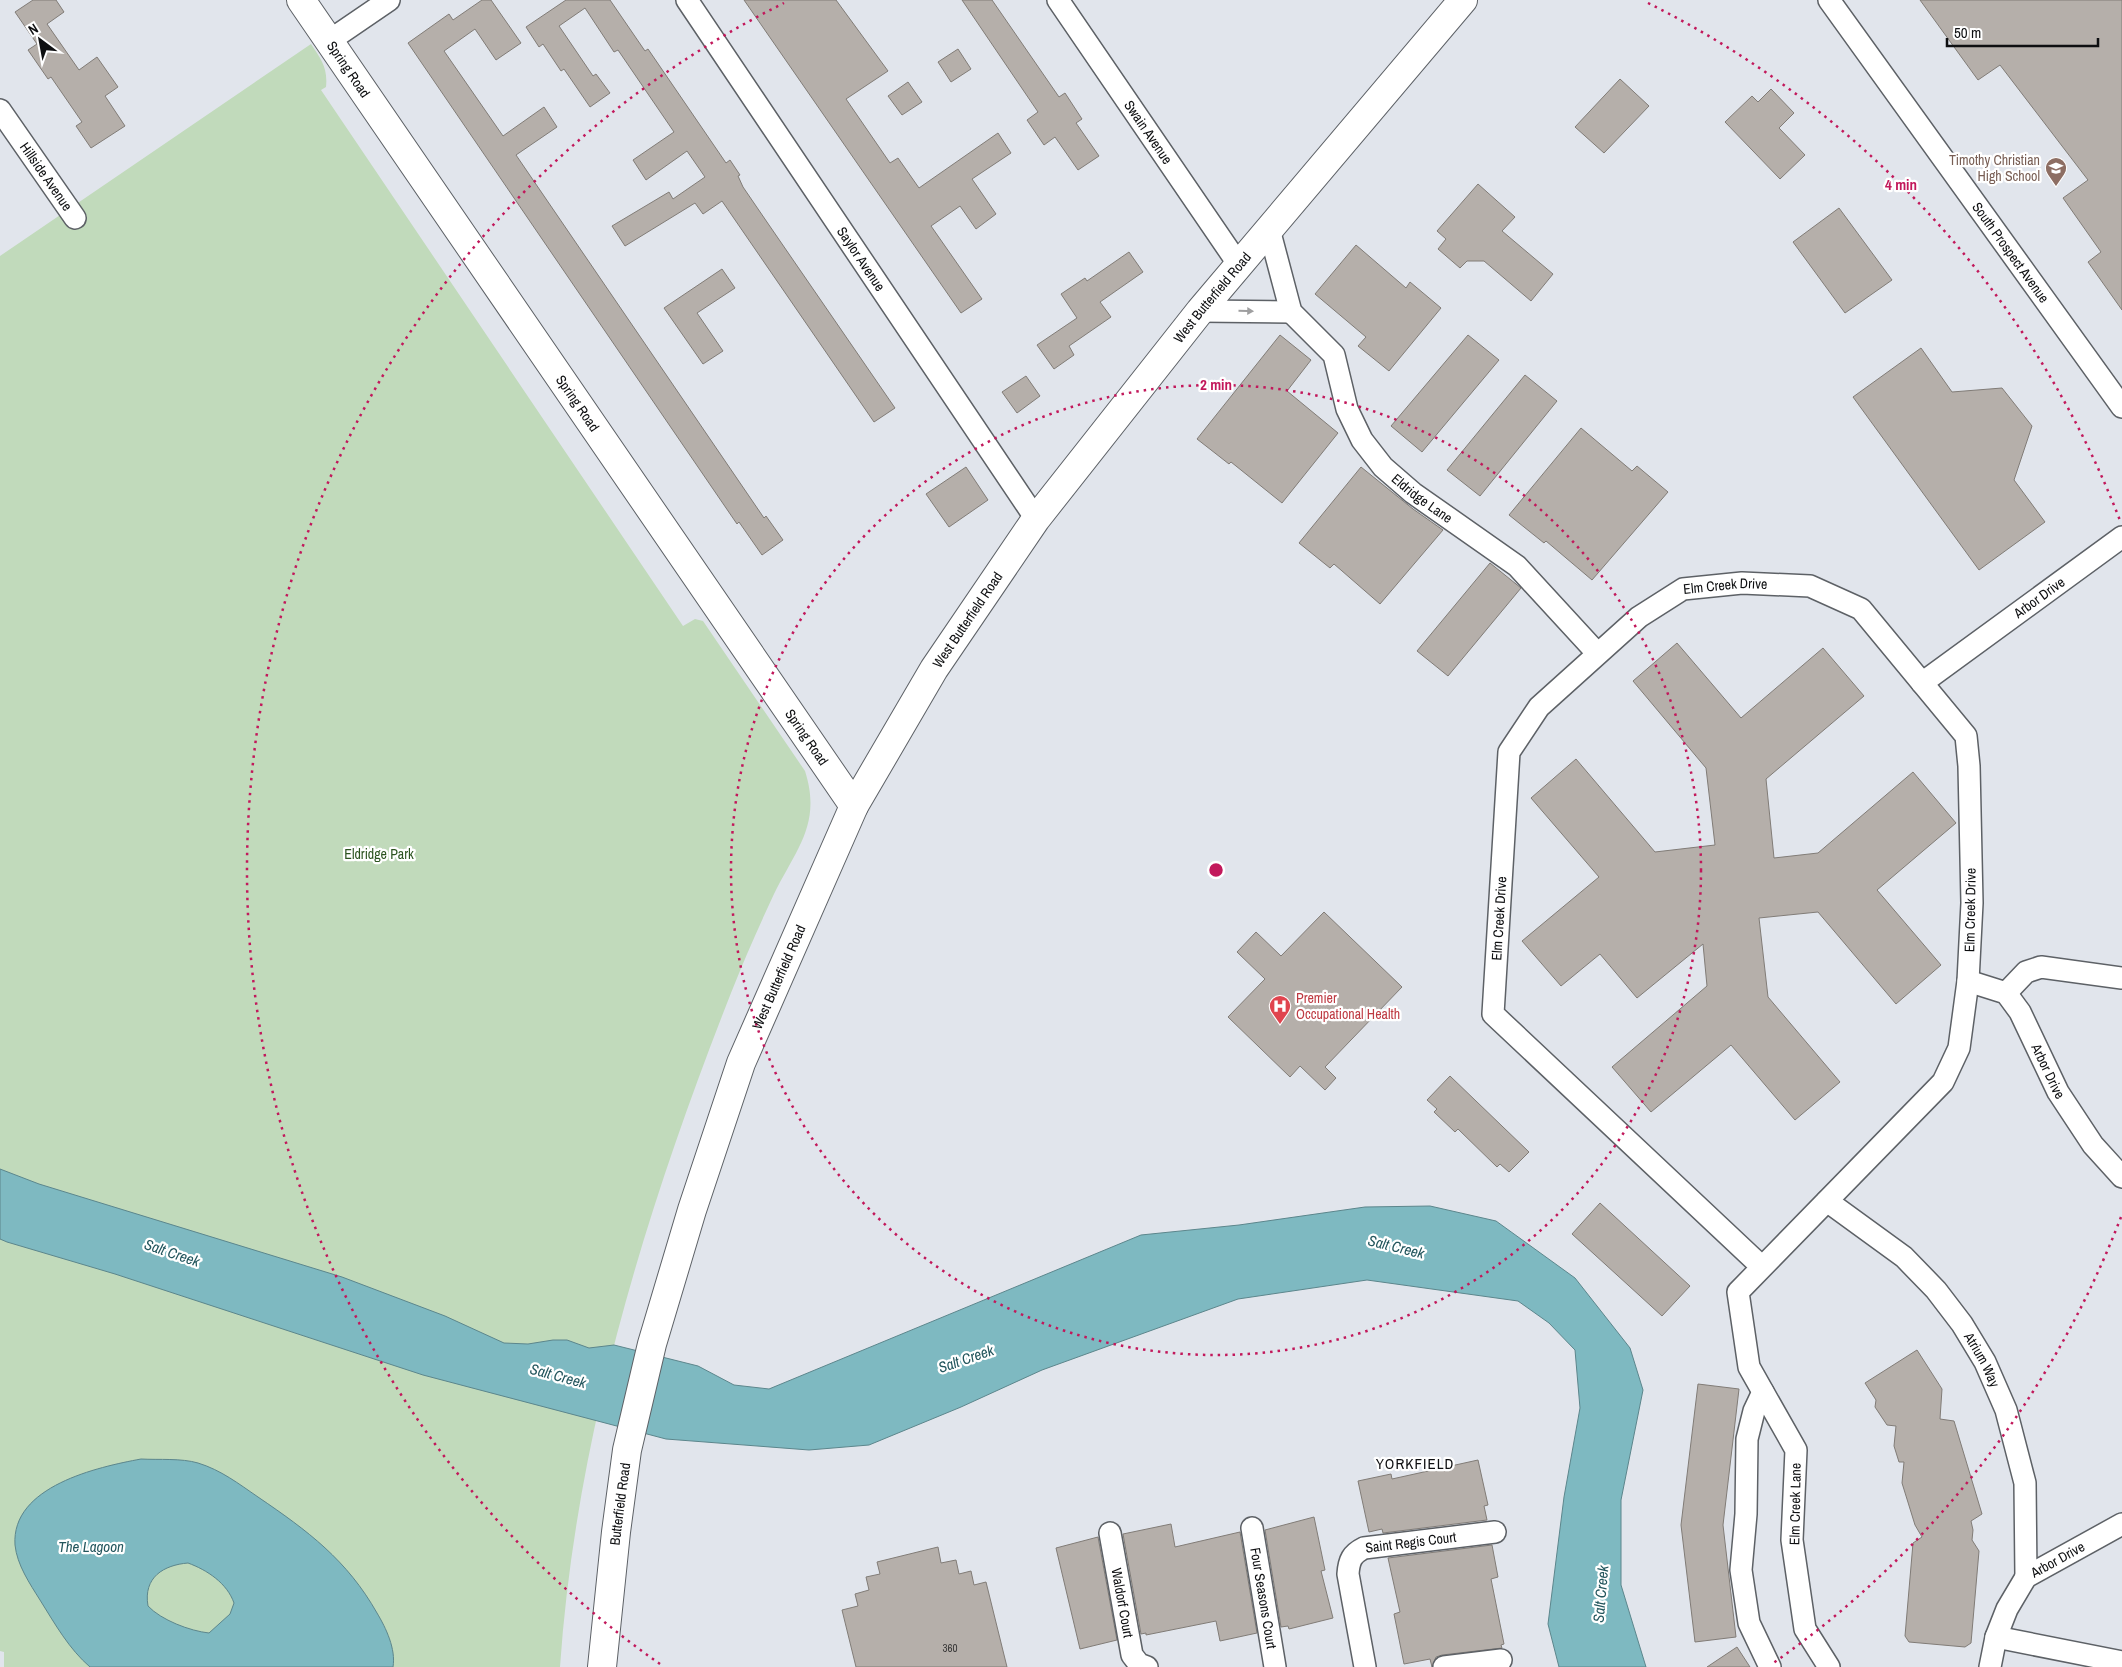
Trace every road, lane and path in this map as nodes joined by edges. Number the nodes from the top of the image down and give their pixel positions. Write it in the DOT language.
graph roads {
  1 [pos="301,0"];
  2 [pos="389,0"];
  3 [pos="688,0"];
  4 [pos="1058,0"];
  5 [pos="1829,0"];
  6 [pos="1454,4"];
  7 [pos="329,41"];
  8 [pos="0,110"];
  9 [pos="75,218"];
  10 [pos="1269,229"];
  11 [pos="1238,265"];
  12 [pos="1200,311"];
  13 [pos="1291,312"];
  14 [pos="2122,407"];
  15 [pos="1036,519"];
  16 [pos="2122,537"];
  17 [pos="1597,653"];
  18 [pos="1922,683"];
  19 [pos="854,806"];
  20 [pos="2122,978"];
  21 [pos="1968,981"];
  22 [pos="2006,993"];
  23 [pos="2122,1177"];
  24 [pos="1827,1201"];
  25 [pos="1762,1267"];
  26 [pos="652,1344"];
  27 [pos="1763,1392"];
  28 [pos="2122,1524"];
  29 [pos="1252,1528"];
  30 [pos="1494,1532"];
  31 [pos="1110,1533"];
  32 [pos="2026,1578"];
  33 [pos="1996,1637"];
  34 [pos="1501,1660"];
  35 [pos="2122,1662"];
  36 [pos="602,1667"];
  37 [pos="1147,1667"];
  38 [pos="1276,1667"];
  39 [pos="1365,1667"];
  40 [pos="1444,1667"];
  41 [pos="1770,1667"];
  42 [pos="1829,1667"];
  43 [pos="1990,1667"];
  1 -- 7 [label="main road, Spring Road"];
  2 -- 7 [label="street"];
  3 -- 15 [label="street, Saylor Avenue"];
  4 -- 11 [label="street, Swain Avenue"];
  5 -- 14 [label="street, South Prospect Avenue"];
  6 -- 10 [label="main road, West Butterfield Road"];
  7 -- 19 [label="main road, Spring Road"];
  8 -- 9 [label="street, Hillside Avenue"];
  10 -- 11 [label="main road, West Butterfield Road"];
  10 -- 13 [label="street"];
  11 -- 12 [label="main road, West Butterfield Road"];
  12 -- 13 [label="street, one-way"];
  12 -- 15 [label="main road, West Butterfield Road"];
  13 -- 17 [label="street, Eldridge Lane"];
  15 -- 19 [label="main road, West Butterfield Road"];
  16 -- 18 [label="street, Arbor Drive"];
  17 -- 18 [label="street, Elm Creek Drive"];
  17 -- 25 [label="street, Elm Creek Drive"];
  18 -- 21 [label="street, Elm Creek Drive"];
  19 -- 26 [label="main road, West Butterfield Road"];
  20 -- 22 [label="street"];
  21 -- 22 [label="street"];
  21 -- 24 [label="street, Elm Creek Drive"];
  22 -- 23 [label="street, Arbor Drive"];
  24 -- 25 [label="street, Elm Creek Drive"];
  24 -- 32 [label="street, Atrium Way"];
  25 -- 27 [label="street, Elm Creek Lane"];
  26 -- 36 [label="main road, Butterfield Road"];
  27 -- 41 [label="street"];
  27 -- 42 [label="street, Elm Creek Lane"];
  28 -- 32 [label="street, Arbor Drive"];
  29 -- 38 [label="street, Four Seasons Court"];
  30 -- 39 [label="street, Saint Regis Court"];
  31 -- 37 [label="street, Waldorf Court"];
  32 -- 33 [label="street, Arbor Drive"];
  33 -- 35 [label="street"];
  33 -- 43 [label="street, Arbor Drive"];
  34 -- 40 [label="street"];
}
